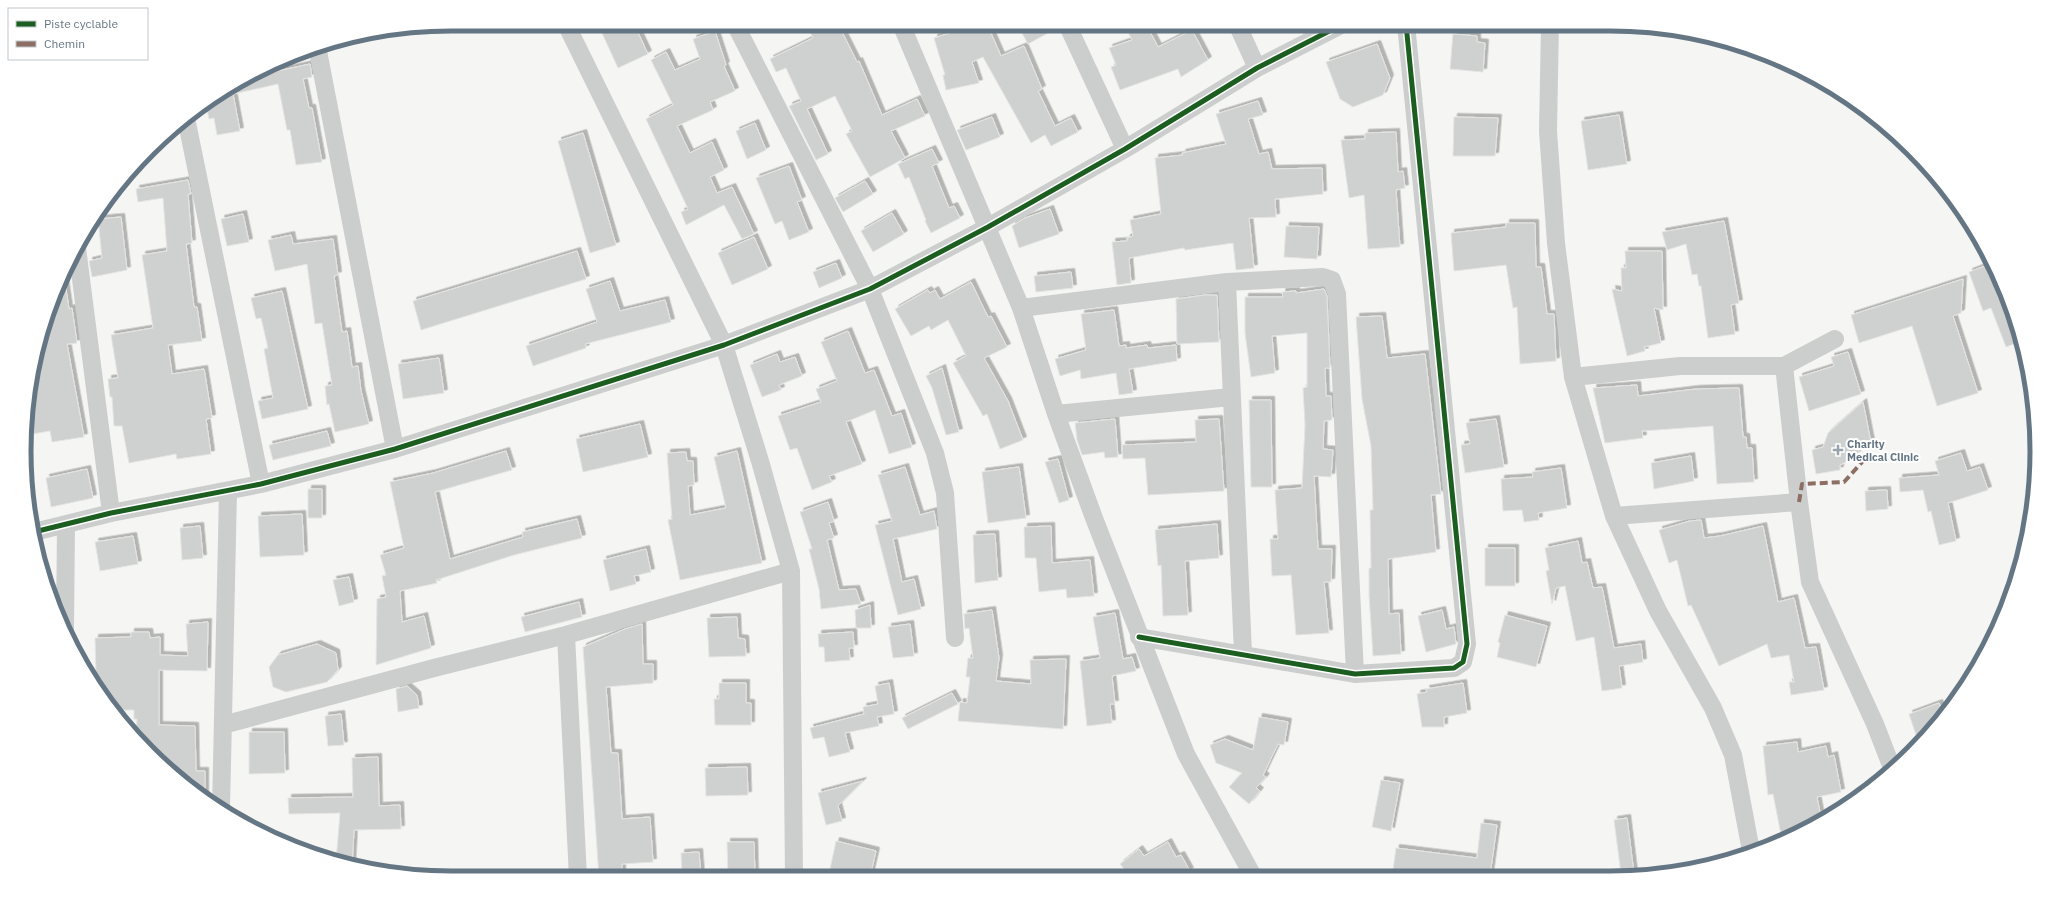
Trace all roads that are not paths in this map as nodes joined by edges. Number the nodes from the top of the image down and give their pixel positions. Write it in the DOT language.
graph roads {
  1 [pos="569,31"];
  2 [pos="739,31"];
  3 [pos="904,31"];
  4 [pos="1070,31"];
  5 [pos="1240,31"];
  6 [pos="1329,31"];
  7 [pos="1407,31"];
  8 [pos="1550,31"];
  9 [pos="318,52"];
  10 [pos="1258,68"];
  11 [pos="187,124"];
  12 [pos="1125,149"];
  13 [pos="988,227"];
  14 [pos="78,257"];
  15 [pos="1227,282"];
  16 [pos="870,289"];
  17 [pos="1021,308"];
  18 [pos="1835,339"];
  19 [pos="724,345"];
  20 [pos="1784,366"];
  21 [pos="1573,378"];
  22 [pos="1231,397"];
  23 [pos="1056,414"];
  24 [pos="395,449"];
  25 [pos="260,484"];
  26 [pos="228,492"];
  27 [pos="1799,502"];
  28 [pos="111,513"];
  29 [pos="1614,516"];
  30 [pos="66,524"];
  31 [pos="39,531"];
  32 [pos="791,571"];
  33 [pos="65,617"];
  34 [pos="566,635"];
  35 [pos="1139,637"];
  36 [pos="954,638"];
  37 [pos="1243,654"];
  38 [pos="1355,674"];
  39 [pos="223,725"];
  40 [pos="1890,764"];
  41 [pos="221,802"];
  42 [pos="1751,847"];
  43 [pos="578,871"];
  44 [pos="794,871"];
  45 [pos="1250,871"];
  1 -- 19 [label="street"];
  2 -- 16 [label="street"];
  3 -- 13 [label="street"];
  4 -- 12 [label="street"];
  5 -- 10 [label="street"];
  6 -- 10 [label="street"];
  7 -- 38 [label="street"];
  8 -- 21 [label="street"];
  9 -- 24 [label="street"];
  10 -- 12 [label="street"];
  11 -- 25 [label="street"];
  12 -- 13 [label="street"];
  13 -- 16 [label="street"];
  13 -- 17 [label="street"];
  14 -- 28 [label="street"];
  15 -- 17 [label="street"];
  15 -- 22 [label="street"];
  15 -- 38 [label="street"];
  16 -- 19 [label="street"];
  16 -- 36 [label="street"];
  17 -- 23 [label="street"];
  18 -- 20 [label="street"];
  19 -- 24 [label="street"];
  19 -- 32 [label="street"];
  20 -- 21 [label="street"];
  20 -- 27 [label="street"];
  21 -- 29 [label="street"];
  22 -- 23 [label="street"];
  22 -- 37 [label="street"];
  23 -- 35 [label="street"];
  24 -- 25 [label="street"];
  25 -- 26 [label="street"];
  26 -- 28 [label="street"];
  26 -- 39 [label="street"];
  27 -- 29 [label="street"];
  27 -- 40 [label="street"];
  28 -- 30 [label="street"];
  29 -- 42 [label="street"];
  30 -- 31 [label="street"];
  30 -- 33 [label="street"];
  32 -- 34 [label="street"];
  32 -- 44 [label="street"];
  34 -- 39 [label="street"];
  34 -- 43 [label="street"];
  35 -- 37 [label="street"];
  35 -- 45 [label="street"];
  37 -- 38 [label="street"];
  39 -- 41 [label="street"];
}
